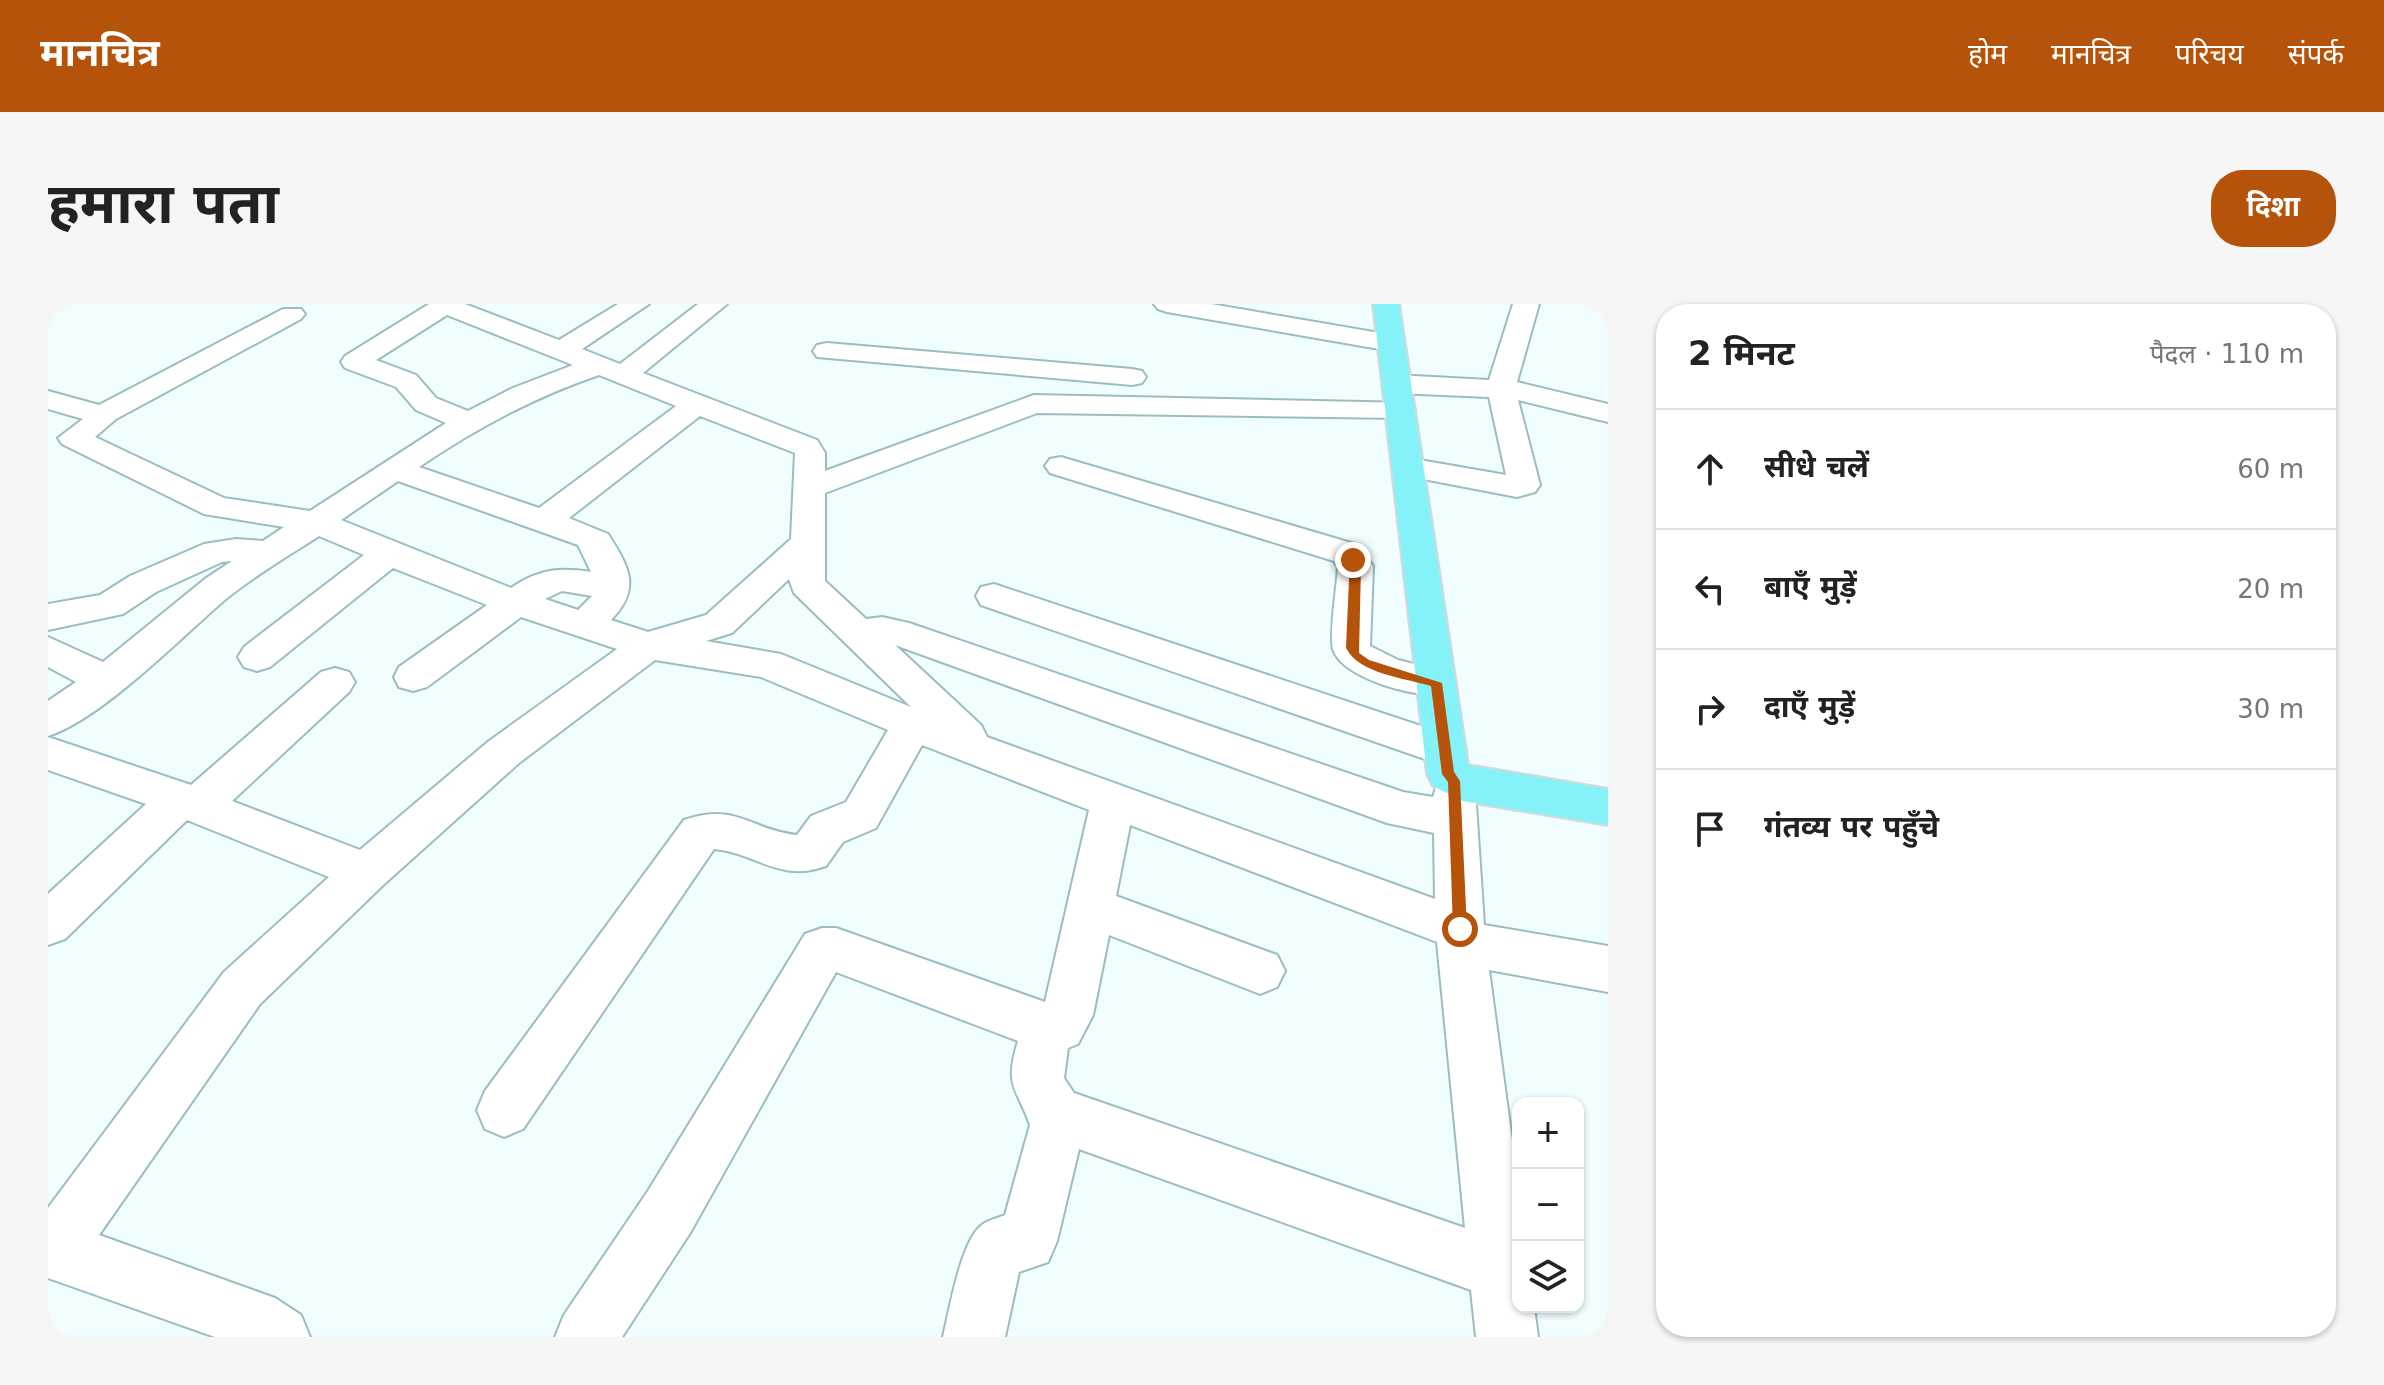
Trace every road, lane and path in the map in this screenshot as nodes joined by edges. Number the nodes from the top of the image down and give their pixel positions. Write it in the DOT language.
graph roads {
  1 [pos="254,304"];
  2 [pos="319,304"];
  3 [pos="444,304"];
  4 [pos="589,304"];
  5 [pos="714,304"];
  6 [pos="1167,304"];
  7 [pos="1386,304"];
  8 [pos="1526,304"];
  9 [pos="628,308"];
  10 [pos="292,314"];
  11 [pos="1391,343"];
  12 [pos="561,351"];
  13 [pos="827,351"];
  14 [pos="611,371"];
  15 [pos="1501,389"];
  16 [pos="1398,396"];
  17 [pos="48,400"];
  18 [pos="697,404"];
  19 [pos="1608,413"];
  20 [pos="102,415"];
  21 [pos="469,422"];
  22 [pos="61,445"];
  23 [pos="1061,466"];
  24 [pos="1408,467"];
  25 [pos="396,470"];
  26 [pos="809,488"];
  27 [pos="545,520"];
  28 [pos="316,522"];
  29 [pos="808,542"];
  30 [pos="270,553"];
  31 [pos="389,553"];
  32 [pos="614,588"];
  33 [pos="994,596"];
  34 [pos="515,602"];
  35 [pos="48,617"];
  36 [pos="585,625"];
  37 [pos="858,633"];
  38 [pos="648,646"];
  39 [pos="48,650"];
  40 [pos="257,657"];
  41 [pos="413,677"];
  42 [pos="106,681"];
  43 [pos="335,682"];
  44 [pos="1436,683"];
  45 [pos="48,721"];
  46 [pos="913,724"];
  47 [pos="48,753"];
  48 [pos="986,754"];
  49 [pos="1451,783"];
  50 [pos="1113,801"];
  51 [pos="188,803"];
  52 [pos="1608,807"];
  53 [pos="366,872"];
  54 [pos="1091,907"];
  55 [pos="48,924"];
  56 [pos="1461,936"];
  57 [pos="1608,969"];
  58 [pos="1260,971"];
  59 [pos="1048,1028"];
  60 [pos="504,1110"];
  61 [pos="1057,1114"];
  62 [pos="51,1248"];
  63 [pos="1499,1270"];
  64 [pos="279,1337"];
  65 [pos="586,1337"];
  66 [pos="974,1337"];
  67 [pos="1507,1337"];
  1 -- 10 [label="street"];
  2 -- 10 [label="street"];
  3 -- 12 [label="street"];
  3 -- 21 [label="street"];
  4 -- 9 [label="street"];
  5 -- 14 [label="street"];
  6 -- 11 [label="street"];
  7 -- 11 [label="main road"];
  8 -- 15 [label="street"];
  9 -- 12 [label="street"];
  10 -- 20 [label="street"];
  11 -- 16 [label="main road"];
  12 -- 14 [label="street"];
  13 -- 16 [label="street"];
  14 -- 18 [label="street"];
  14 -- 21 [label="street"];
  15 -- 16 [label="street"];
  15 -- 19 [label="street"];
  15 -- 24 [label="street"];
  16 -- 24 [label="main road"];
  16 -- 26 [label="street"];
  17 -- 20 [label="street"];
  18 -- 26 [label="street"];
  18 -- 27 [label="street"];
  20 -- 22 [label="street"];
  21 -- 25 [label="street"];
  22 -- 28 [label="street"];
  23 -- 44 [label="street"];
  24 -- 44 [label="main road"];
  25 -- 27 [label="street"];
  25 -- 28 [label="street"];
  26 -- 29 [label="street"];
  27 -- 32 [label="street"];
  28 -- 30 [label="street"];
  28 -- 31 [label="street"];
  29 -- 37 [label="street"];
  29 -- 38 [label="street"];
  30 -- 35 [label="street"];
  30 -- 42 [label="street"];
  31 -- 34 [label="street"];
  31 -- 40 [label="street"];
  32 -- 34 [label="street"];
  32 -- 36 [label="street"];
  33 -- 49 [label="street"];
  34 -- 36 [label="street"];
  34 -- 41 [label="street"];
  36 -- 38 [label="street"];
  37 -- 48 [label="street"];
  37 -- 49 [label="street"];
  38 -- 46 [label="street"];
  38 -- 53 [label="street"];
  39 -- 42 [label="street"];
  42 -- 45 [label="street"];
  43 -- 51 [label="street"];
  44 -- 49 [label="main road"];
  46 -- 48 [label="street"];
  46 -- 60 [label="street"];
  47 -- 51 [label="street"];
  48 -- 50 [label="street"];
  49 -- 52 [label="main road"];
  49 -- 56 [label="street"];
  50 -- 54 [label="street"];
  50 -- 56 [label="street"];
  51 -- 53 [label="street"];
  51 -- 55 [label="street"];
  53 -- 62 [label="street"];
  54 -- 58 [label="street"];
  54 -- 59 [label="street"];
  56 -- 57 [label="street"];
  56 -- 63 [label="street"];
  59 -- 61 [label="street"];
  59 -- 65 [label="street"];
  61 -- 63 [label="street"];
  61 -- 66 [label="street"];
  62 -- 64 [label="street"];
  63 -- 67 [label="street"];
}
